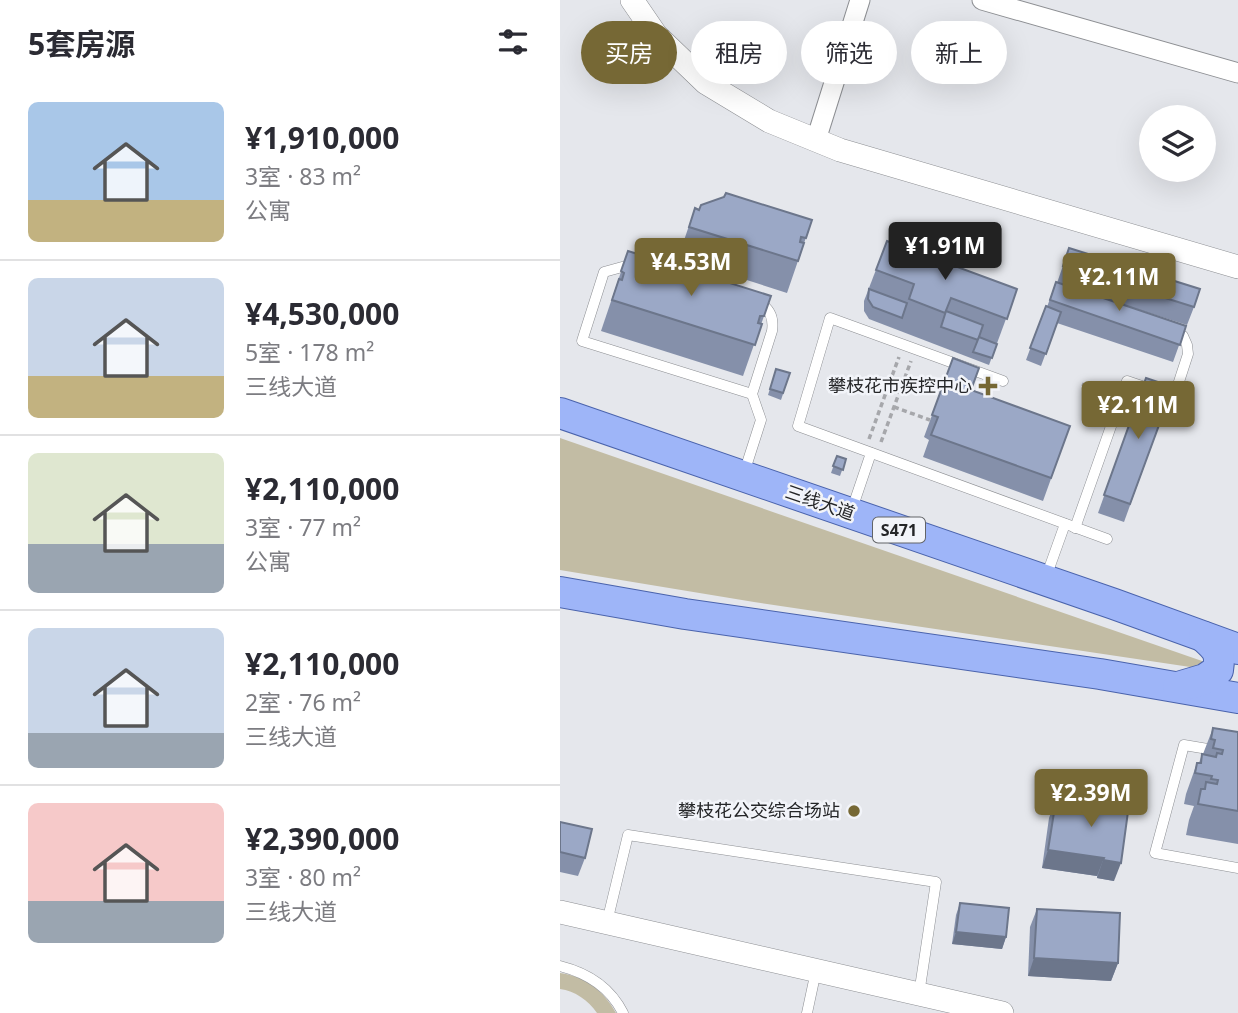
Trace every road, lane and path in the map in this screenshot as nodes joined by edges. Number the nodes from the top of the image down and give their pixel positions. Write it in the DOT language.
graph roads {
  1 [pos="632,0"];
  2 [pos="860,0"];
  3 [pos="982,0"];
  4 [pos="1238,73"];
  5 [pos="816,140"];
  6 [pos="643,265"];
  7 [pos="1238,267"];
  8 [pos="742,297"];
  9 [pos="1166,329"];
  10 [pos="904,345"];
  11 [pos="915,349"];
  12 [pos="1003,381"];
  13 [pos="1082,384"];
  14 [pos="1092,388"];
  15 [pos="752,394"];
  16 [pos="894,407"];
  17 [pos="560,413"];
  18 [pos="930,420"];
  19 [pos="871,453"];
  20 [pos="743,476"];
  21 [pos="851,513"];
  22 [pos="1070,526"];
  23 [pos="1107,539"];
  24 [pos="1045,581"];
  25 [pos="560,592"];
  26 [pos="1204,637"];
  27 [pos="1238,649"];
  28 [pos="1177,688"];
  29 [pos="1238,698"];
  30 [pos="1238,754"];
  31 [pos="1238,868"];
  32 [pos="560,912"];
  33 [pos="606,923"];
  34 [pos="560,966"];
  35 [pos="816,971"];
  36 [pos="919,994"];
  37 [pos="623,1013"];
  38 [pos="807,1013"];
  39 [pos="1002,1013"];
  1 -- 5 [label="street"];
  2 -- 5 [label="street"];
  3 -- 4 [label="street"];
  5 -- 7 [label="street"];
  6 -- 15 [label="lane"];
  8 -- 15 [label="lane"];
  9 -- 22 [label="lane"];
  10 -- 11 [label="lane"];
  10 -- 19 [label="path"];
  10 -- 19 [label="lane"];
  11 -- 12 [label="lane"];
  11 -- 16 [label="path"];
  13 -- 14 [label="path"];
  15 -- 20 [label="lane"];
  16 -- 18 [label="path"];
  16 -- 19 [label="path"];
  17 -- 20 [label="main road, 三线大道 / S471"];
  19 -- 21 [label="lane"];
  19 -- 22 [label="lane"];
  20 -- 21 [label="main road, 三线大道 / S471"];
  21 -- 24 [label="main road, 三线大道 / S471"];
  22 -- 23 [label="lane"];
  22 -- 24 [label="lane"];
  24 -- 26 [label="main road, 三线大道 / S471"];
  25 -- 28 [label="main road"];
  26 -- 27 [label="main road, 三线大道 / S471"];
  26 -- 28 [label="main road"];
  28 -- 29 [label="main road"];
  30 -- 31 [label="lane"];
  32 -- 33 [label="street"];
  33 -- 35 [label="street"];
  33 -- 36 [label="lane"];
  34 -- 37 [label="lane"];
  35 -- 36 [label="street"];
  35 -- 38 [label="lane"];
  36 -- 39 [label="street"];
}
